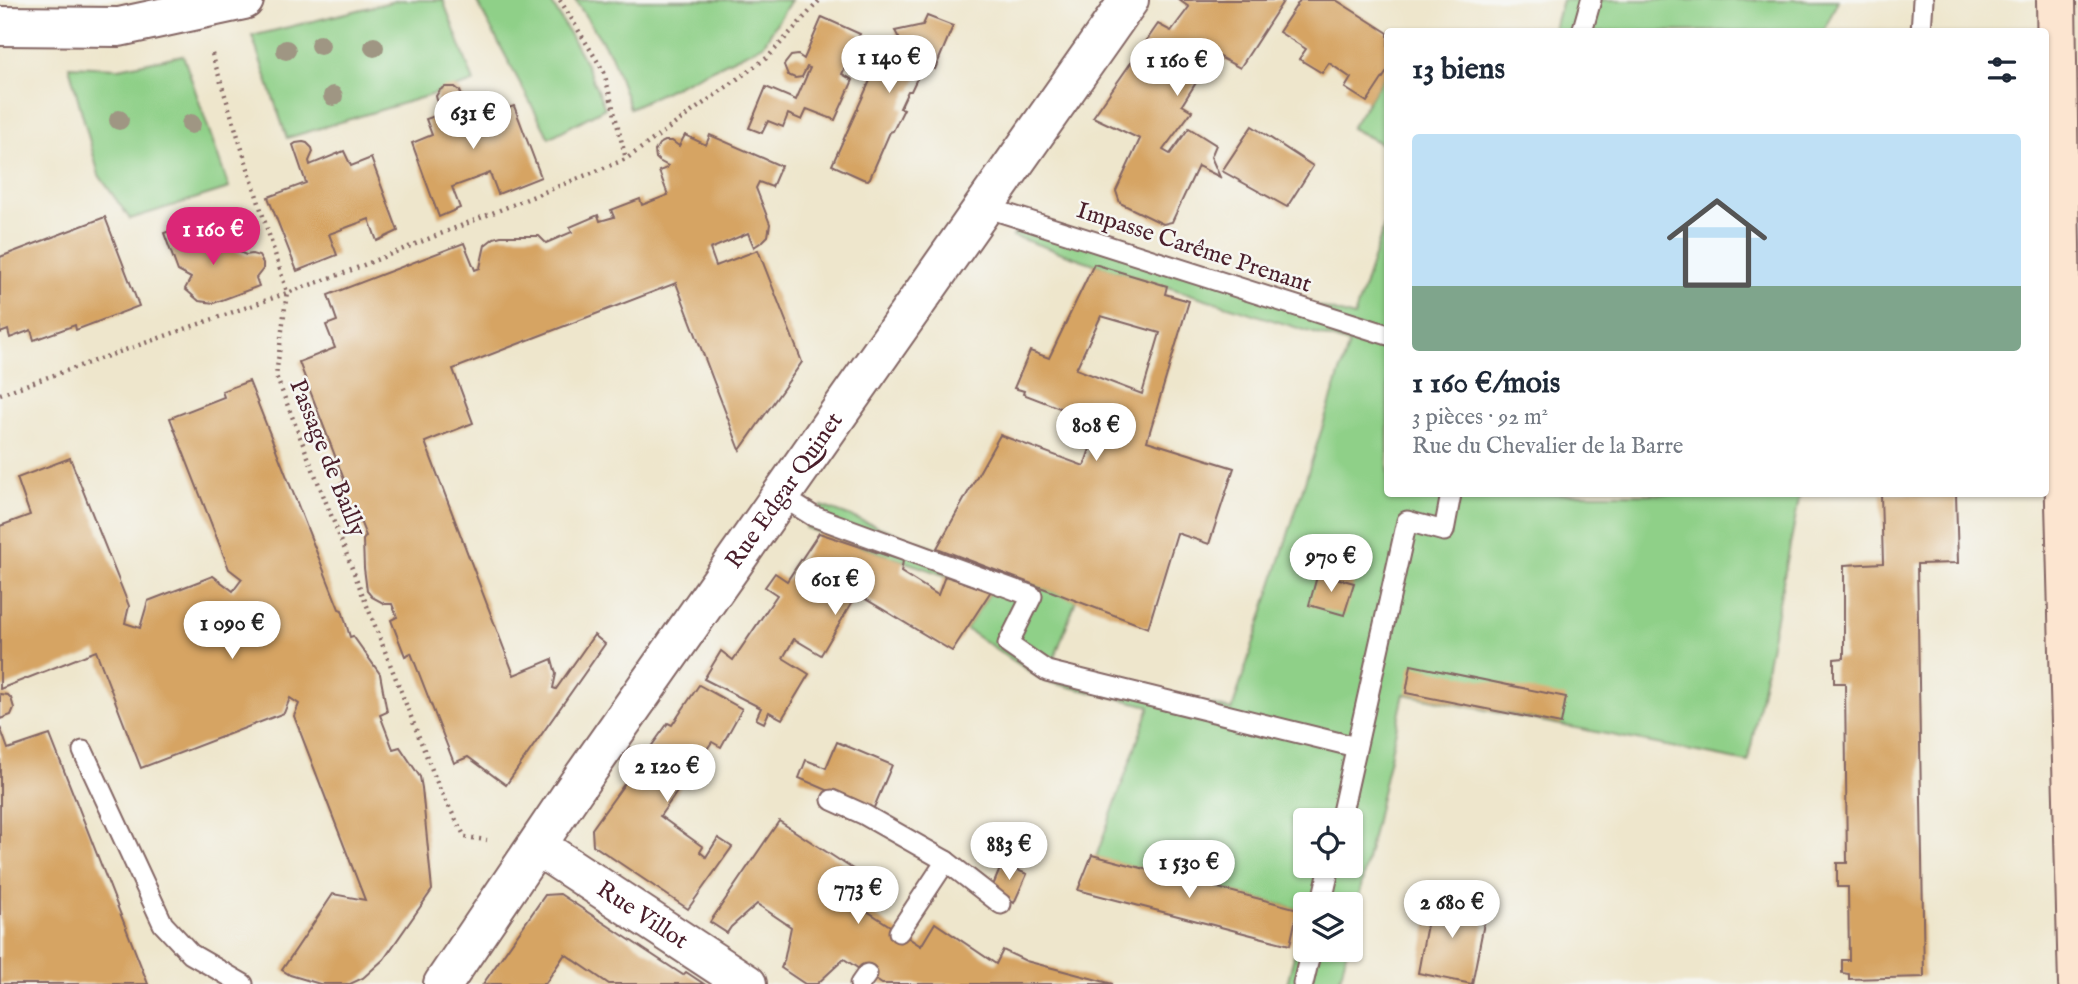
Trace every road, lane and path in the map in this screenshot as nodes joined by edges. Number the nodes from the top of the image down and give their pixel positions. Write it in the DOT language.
graph roads {
  1 [pos="244,0"];
  2 [pos="560,0"];
  3 [pos="820,0"];
  4 [pos="1129,0"];
  5 [pos="1591,0"];
  6 [pos="1923,0"];
  7 [pos="2056,0"];
  8 [pos="198,10"];
  9 [pos="0,26"];
  10 [pos="1583,28"];
  11 [pos="1921,28"];
  12 [pos="626,159"];
  13 [pos="985,207"];
  14 [pos="287,292"];
  15 [pos="2053,308"];
  16 [pos="1384,334"];
  17 [pos="0,394"];
  18 [pos="781,496"];
  19 [pos="1450,497"];
  20 [pos="1356,747"];
  21 [pos="83,751"];
  22 [pos="832,800"];
  23 [pos="1343,808"];
  24 [pos="2076,810"];
  25 [pos="537,846"];
  26 [pos="946,861"];
  27 [pos="1001,904"];
  28 [pos="899,932"];
  29 [pos="1308,962"];
  30 [pos="243,984"];
  31 [pos="443,984"];
  32 [pos="747,984"];
  33 [pos="1303,984"];
  34 [pos="2078,984"];
  1 -- 8 [label="street"];
  2 -- 12 [label="path"];
  3 -- 12 [label="path"];
  4 -- 13 [label="street, Rue Edgar Quinet"];
  5 -- 10 [label="lane"];
  6 -- 11 [label="lane"];
  7 -- 15 [label="street"];
  8 -- 9 [label="street"];
  8 -- 14 [label="path, Passage de Bailly"];
  12 -- 14 [label="path"];
  13 -- 16 [label="lane, Impasse Carême Prenant"];
  13 -- 18 [label="street, Rue Edgar Quinet"];
  14 -- 17 [label="path"];
  14 -- 25 [label="path, Passage de Bailly"];
  15 -- 24 [label="street"];
  18 -- 20 [label="lane"];
  18 -- 25 [label="street, Rue Edgar Quinet"];
  19 -- 20 [label="lane"];
  20 -- 23 [label="lane"];
  21 -- 30 [label="lane"];
  22 -- 26 [label="lane"];
  24 -- 34 [label="street"];
  25 -- 31 [label="street, Rue Edgar Quinet"];
  25 -- 32 [label="street, Rue Villot"];
  26 -- 27 [label="lane"];
  26 -- 28 [label="lane"];
  29 -- 33 [label="lane"];
}
